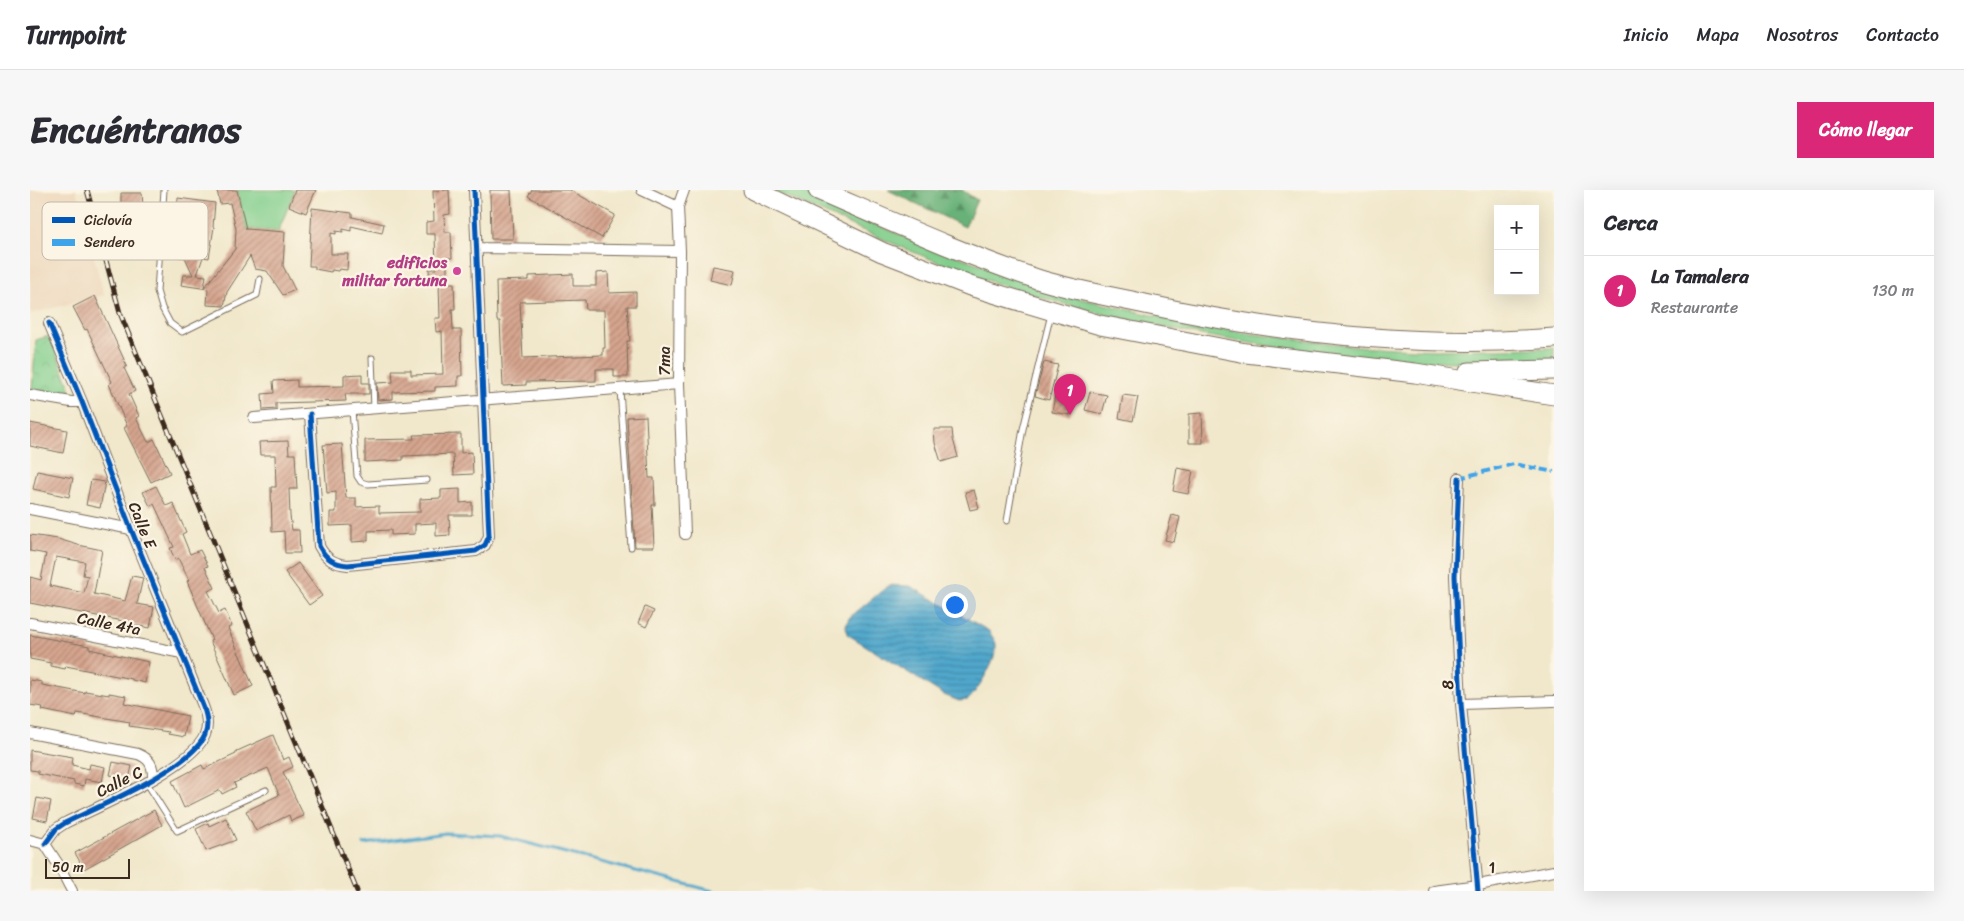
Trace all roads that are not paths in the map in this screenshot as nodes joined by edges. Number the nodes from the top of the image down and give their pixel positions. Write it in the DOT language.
graph roads {
  1 [pos="474,190"];
  2 [pos="642,190"];
  3 [pos="684,190"];
  4 [pos="753,190"];
  5 [pos="818,190"];
  6 [pos="678,207"];
  7 [pos="478,248"];
  8 [pos="680,251"];
  9 [pos="159,260"];
  10 [pos="260,279"];
  11 [pos="1052,311"];
  12 [pos="49,323"];
  13 [pos="1554,338"];
  14 [pos="372,358"];
  15 [pos="1554,370"];
  16 [pos="1415,373"];
  17 [pos="680,384"];
  18 [pos="620,390"];
  19 [pos="30,395"];
  20 [pos="1554,395"];
  21 [pos="484,401"];
  22 [pos="82,402"];
  23 [pos="374,409"];
  24 [pos="352,410"];
  25 [pos="310,414"];
  26 [pos="254,418"];
  27 [pos="1459,478"];
  28 [pos="427,480"];
  29 [pos="30,509"];
  30 [pos="1007,521"];
  31 [pos="131,529"];
  32 [pos="685,534"];
  33 [pos="631,547"];
  34 [pos="30,623"];
  35 [pos="182,653"];
  36 [pos="1554,701"];
  37 [pos="1461,704"];
  38 [pos="30,733"];
  39 [pos="204,737"];
  40 [pos="149,780"];
  41 [pos="266,790"];
  42 [pos="30,840"];
  43 [pos="45,844"];
  44 [pos="1554,871"];
  45 [pos="1478,888"];
  46 [pos="72,891"];
  47 [pos="1434,891"];
  1 -- 7 [label="street"];
  2 -- 6 [label="street"];
  3 -- 6 [label="street, 7ma"];
  4 -- 11 [label="highway"];
  5 -- 13 [label="highway"];
  6 -- 8 [label="street, 7ma"];
  7 -- 8 [label="street"];
  7 -- 21 [label="street"];
  8 -- 17 [label="street, 7ma"];
  9 -- 10 [label="lane"];
  11 -- 16 [label="highway"];
  11 -- 30 [label="lane"];
  12 -- 22 [label="street, Calle E"];
  14 -- 23 [label="lane"];
  15 -- 16 [label="highway"];
  16 -- 20 [label="highway"];
  17 -- 18 [label="street"];
  17 -- 32 [label="street, 7ma"];
  18 -- 21 [label="street"];
  18 -- 33 [label="lane"];
  19 -- 22 [label="street"];
  21 -- 23 [label="street"];
  21 -- 25 [label="street"];
  22 -- 31 [label="street, Calle E"];
  23 -- 24 [label="street"];
  24 -- 25 [label="street"];
  24 -- 28 [label="lane"];
  25 -- 26 [label="street"];
  27 -- 37 [label="street, 8"];
  29 -- 31 [label="street"];
  31 -- 35 [label="street, Calle E"];
  34 -- 35 [label="street, Calle 4ta"];
  35 -- 39 [label="street, Calle E"];
  36 -- 37 [label="street"];
  37 -- 45 [label="street, 8"];
  38 -- 40 [label="street"];
  39 -- 40 [label="street, Calle C"];
  40 -- 41 [label="lane"];
  40 -- 43 [label="street, Calle C"];
  42 -- 43 [label="street"];
  43 -- 46 [label="street"];
  44 -- 45 [label="street, 1"];
  45 -- 47 [label="street, 1"];
}
